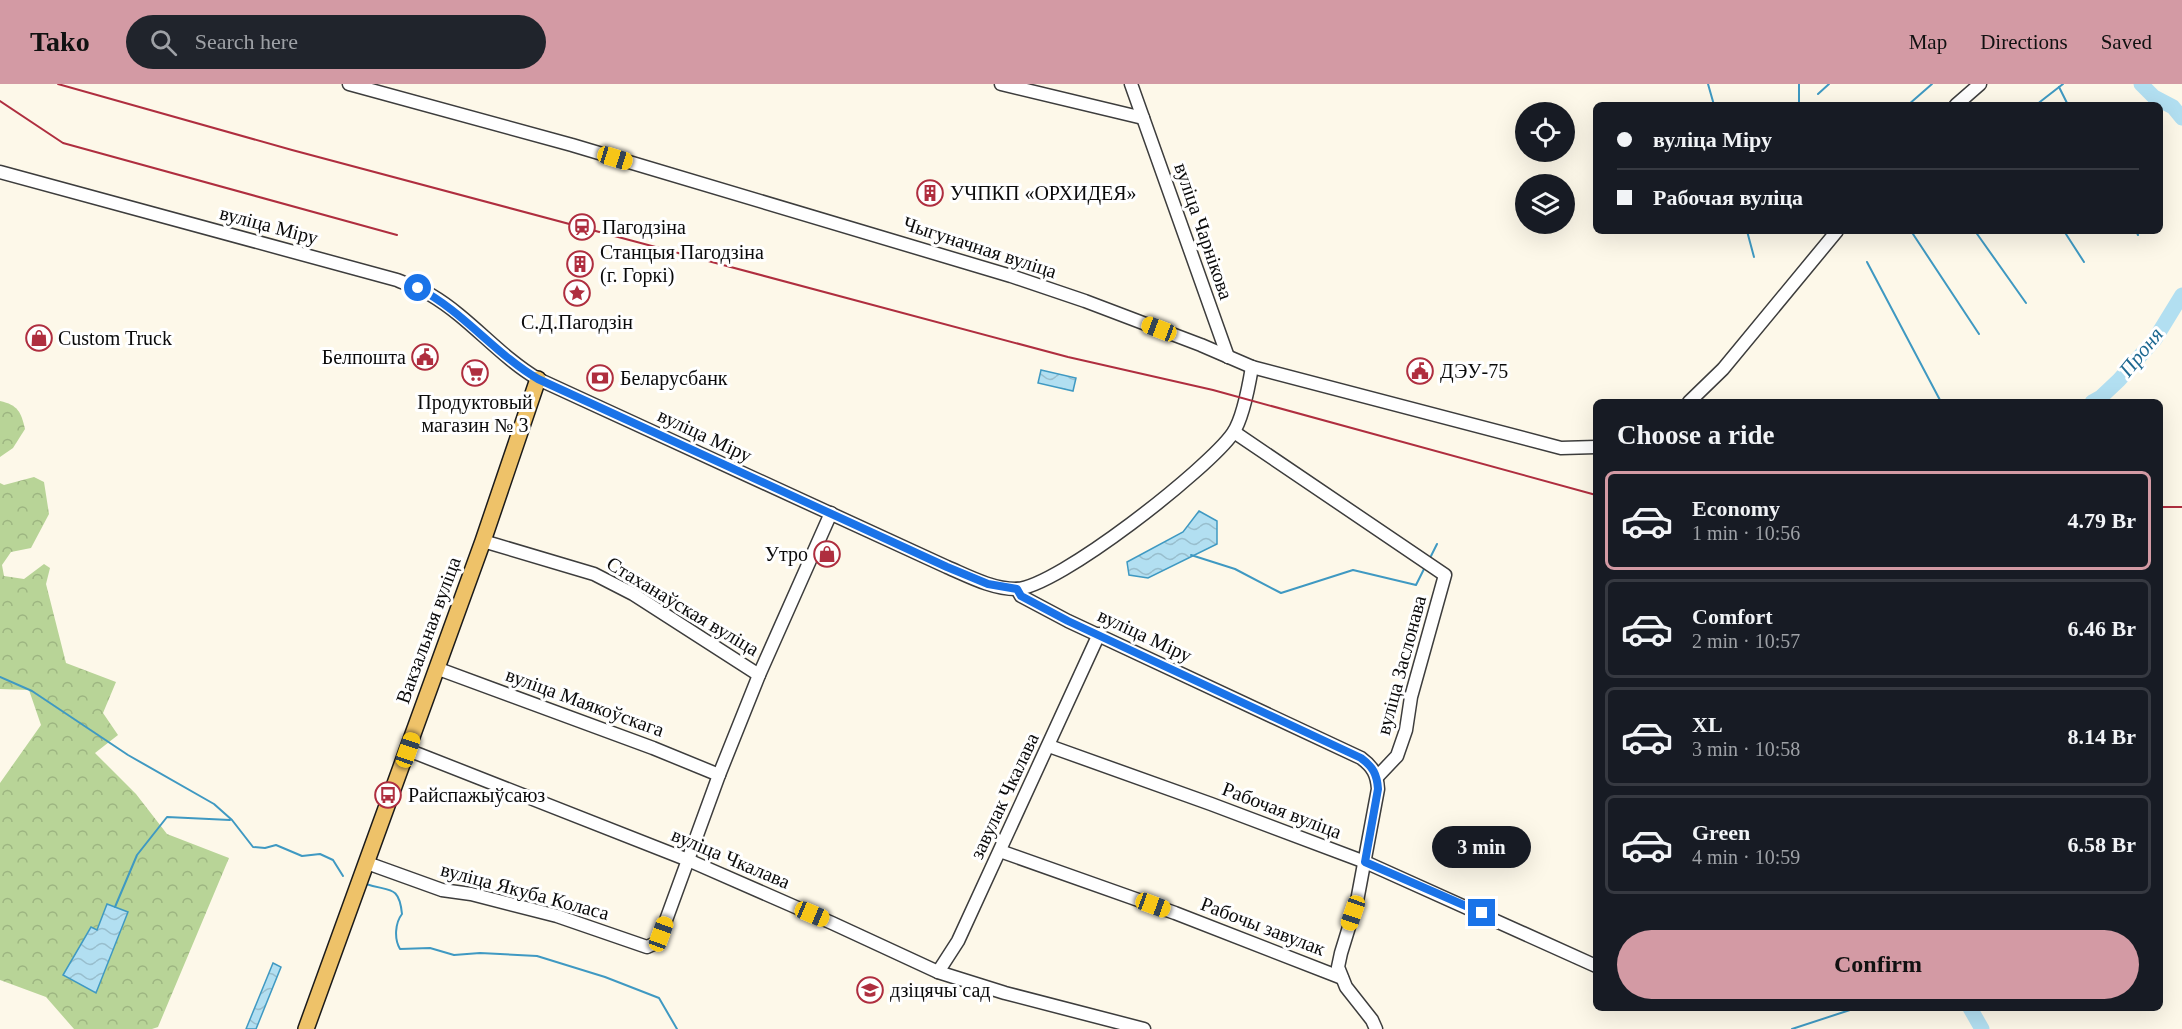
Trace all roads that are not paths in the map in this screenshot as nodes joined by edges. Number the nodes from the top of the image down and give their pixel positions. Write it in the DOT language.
graph roads {
  1 [pos="349,84"];
  2 [pos="1001,84"];
  3 [pos="1131,84"];
  4 [pos="1980,84"];
  5 [pos="1959,102"];
  6 [pos="1143,118"];
  7 [pos="0,172"];
  8 [pos="1834,234"];
  9 [pos="1228,357"];
  10 [pos="1252,367"];
  11 [pos="538,379"];
  12 [pos="1692,399"];
  13 [pos="1234,432"];
  14 [pos="1593,447"];
  15 [pos="831,513"];
  16 [pos="483,541"];
  17 [pos="1017,589"];
  18 [pos="1098,634"];
  19 [pos="436,668"];
  20 [pos="759,675"];
  21 [pos="1049,746"];
  22 [pos="408,750"];
  23 [pos="719,775"];
  24 [pos="1377,777"];
  25 [pos="1000,851"];
  26 [pos="688,860"];
  27 [pos="1365,862"];
  28 [pos="367,863"];
  29 [pos="1593,965"];
  30 [pos="938,972"];
  31 [pos="1342,978"];
  32 [pos="306,1029"];
  33 [pos="1144,1029"];
  34 [pos="1376,1029"];
  1 -- 9 [label="street, Чыгуначная вуліца"];
  2 -- 6 [label="street"];
  3 -- 6 [label="street, вуліца Чарнікова"];
  4 -- 5 [label="street"];
  6 -- 9 [label="street, вуліца Чарнікова"];
  7 -- 11 [label="street, вуліца Міру"];
  8 -- 12 [label="street"];
  9 -- 10 [label="street, Чыгуначная вуліца"];
  10 -- 13 [label="street"];
  10 -- 14 [label="street, Чыгуначная вуліца"];
  11 -- 15 [label="street, вуліца Міру"];
  11 -- 16 [label="main road, Вакзальная вуліца"];
  13 -- 17 [label="street"];
  13 -- 24 [label="street, вуліца Заслонава"];
  15 -- 17 [label="street, вуліца Міру"];
  15 -- 20 [label="street, Стаханаўская вуліца"];
  16 -- 19 [label="main road, Вакзальная вуліца"];
  16 -- 20 [label="street, Стаханаўская вуліца"];
  17 -- 18 [label="street, вуліца Міру"];
  18 -- 21 [label="street, завулак Чкалава"];
  18 -- 24 [label="street, вуліца Міру"];
  19 -- 22 [label="main road, Вакзальная вуліца"];
  19 -- 23 [label="street, вуліца Маякоўскага"];
  20 -- 23 [label="street, Стаханаўская вуліца"];
  21 -- 25 [label="street, завулак Чкалава"];
  21 -- 27 [label="street, Рабочая вуліца"];
  22 -- 26 [label="street, вуліца Чкалава"];
  22 -- 28 [label="main road, Вакзальная вуліца"];
  23 -- 26 [label="street, Стаханаўская вуліца"];
  24 -- 27 [label="street"];
  25 -- 30 [label="street, завулак Чкалава"];
  25 -- 31 [label="street, Рабочы завулак"];
  26 -- 28 [label="street, вуліца Якуба Коласа"];
  26 -- 30 [label="street, вуліца Чкалава"];
  27 -- 29 [label="street, Рабочая вуліца"];
  27 -- 31 [label="street"];
  28 -- 32 [label="main road, Вакзальная вуліца"];
  30 -- 33 [label="street, вуліца Чкалава"];
  31 -- 34 [label="street"];
}
